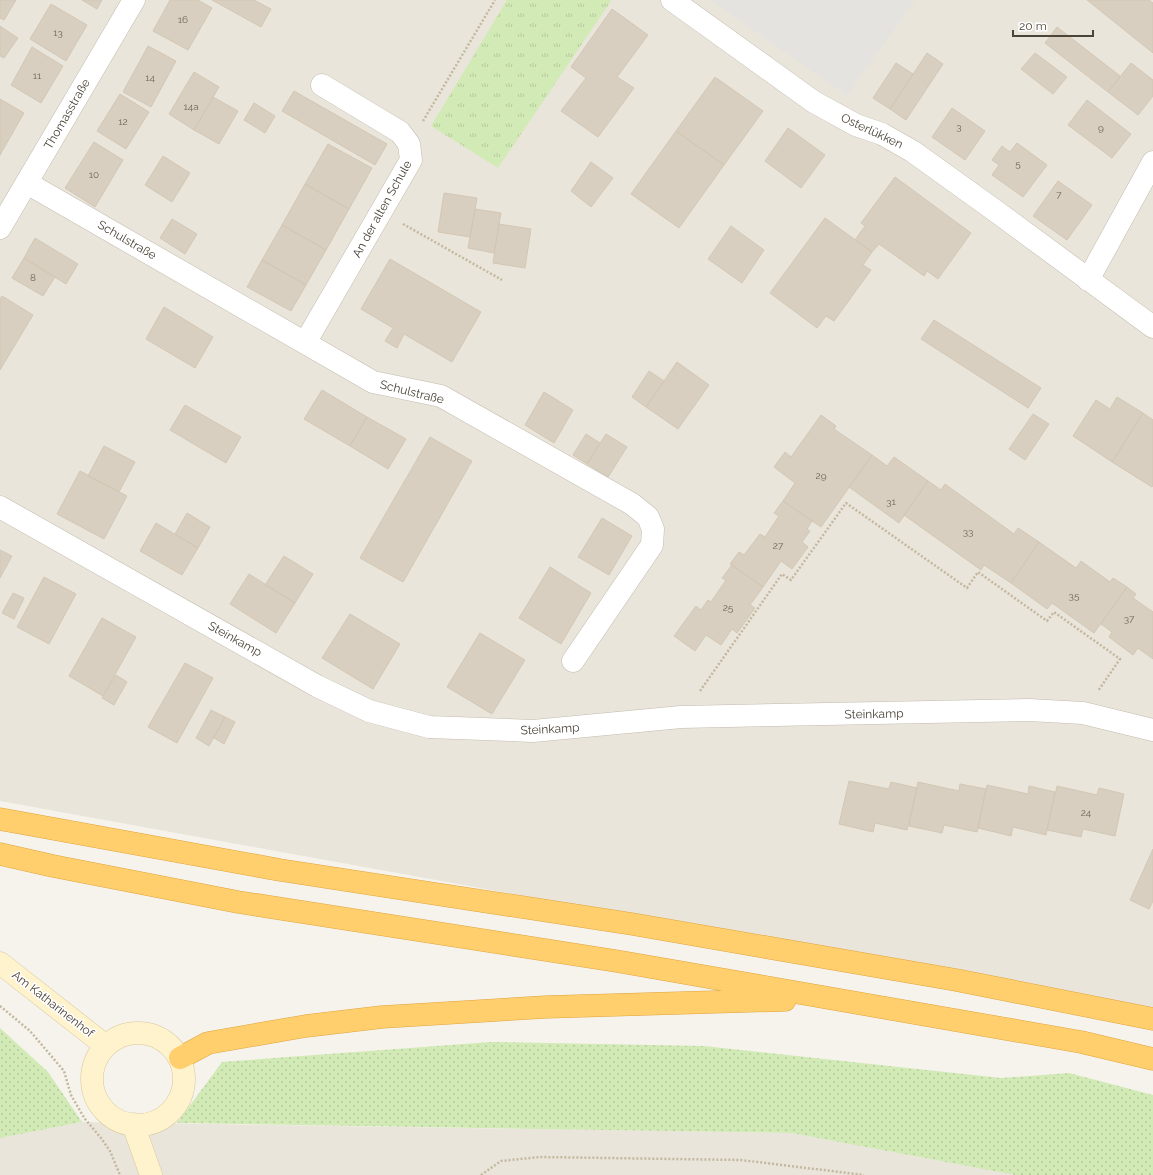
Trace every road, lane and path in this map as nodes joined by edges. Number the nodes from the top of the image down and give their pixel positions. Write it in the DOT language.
graph roads {
  1 [pos="134,0"];
  2 [pos="495,0"];
  3 [pos="672,0"];
  4 [pos="322,85"];
  5 [pos="409,144"];
  6 [pos="1153,162"];
  7 [pos="27,183"];
  8 [pos="381,212"];
  9 [pos="0,228"];
  10 [pos="502,280"];
  11 [pos="1088,280"];
  12 [pos="1153,327"];
  13 [pos="305,343"];
  14 [pos="0,507"];
  15 [pos="573,661"];
  16 [pos="1084,713"];
  17 [pos="681,717"];
  18 [pos="1153,730"];
  19 [pos="0,819"];
  20 [pos="0,854"];
  21 [pos="0,963"];
  22 [pos="832,999"];
  23 [pos="0,1006"];
  24 [pos="1153,1019"];
  25 [pos="106,1046"];
  26 [pos="180,1058"];
  27 [pos="1153,1059"];
  28 [pos="133,1124"];
  29 [pos="120,1175"];
  30 [pos="151,1175"];
  31 [pos="481,1175"];
  32 [pos="864,1175"];
  1 -- 7 [label="street, Thomasstraße"];
  2 -- 5 [label="path"];
  3 -- 11 [label="street, Osterlükken"];
  4 -- 5 [label="street, An der alten Schule"];
  5 -- 8 [label="street, An der alten Schule"];
  6 -- 11 [label="street"];
  7 -- 9 [label="street, Thomasstraße"];
  7 -- 13 [label="street, Schulstraße"];
  8 -- 10 [label="path"];
  8 -- 13 [label="street, An der alten Schule"];
  11 -- 12 [label="street, Osterlükken"];
  13 -- 15 [label="street, Schulstraße"];
  14 -- 17 [label="street, Steinkamp"];
  16 -- 17 [label="street, Steinkamp"];
  16 -- 17 [label="path"];
  16 -- 18 [label="street, Steinkamp"];
  19 -- 24 [label="highway"];
  20 -- 22 [label="highway"];
  21 -- 25 [label="main road, Am Katharinenhof"];
  22 -- 26 [label="highway"];
  22 -- 27 [label="highway"];
  23 -- 29 [label="path"];
  25 -- 26 [label="main road, Am Katharinenhof"];
  25 -- 28 [label="main road, Am Katharinenhof"];
  26 -- 28 [label="main road, Am Katharinenhof"];
  28 -- 30 [label="main road"];
  31 -- 32 [label="path"];
}
